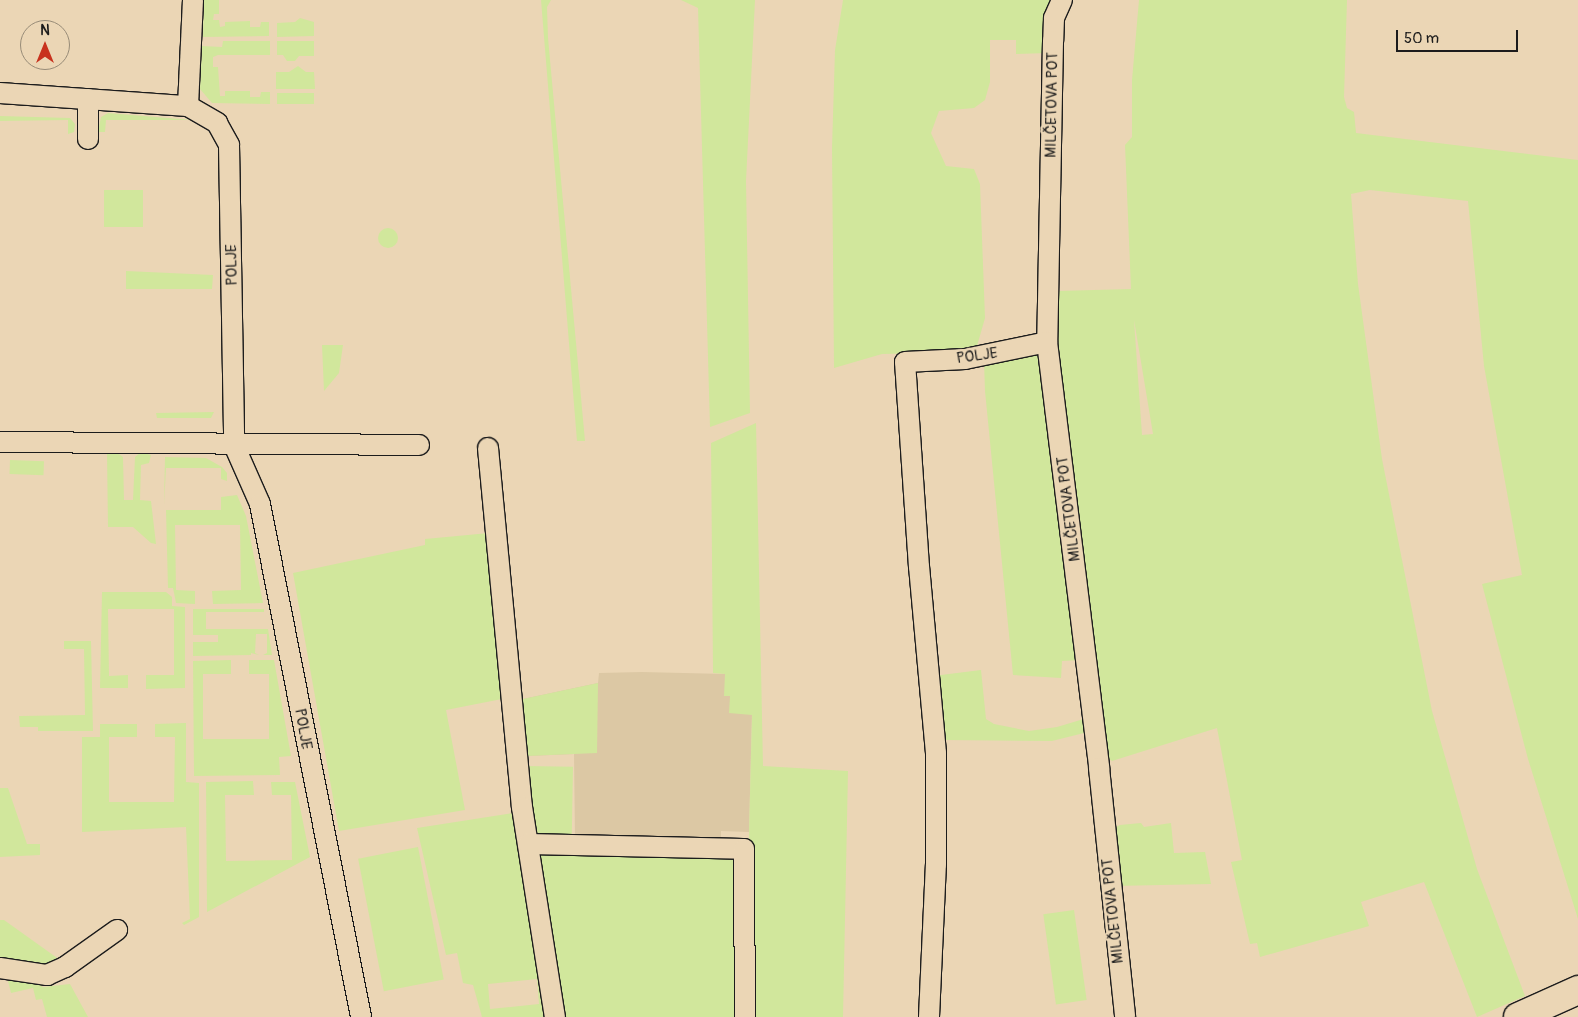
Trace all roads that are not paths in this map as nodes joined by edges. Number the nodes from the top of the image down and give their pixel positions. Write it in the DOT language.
graph roads {
  1 [pos="193,0"];
  2 [pos="1062,0"];
  3 [pos="0,93"];
  4 [pos="88,99"];
  5 [pos="188,106"];
  6 [pos="88,139"];
  7 [pos="1047,342"];
  8 [pos="0,442"];
  9 [pos="234,444"];
  10 [pos="420,445"];
  11 [pos="488,448"];
  12 [pos="528,844"];
  13 [pos="117,930"];
  14 [pos="0,968"];
  15 [pos="1578,990"];
  16 [pos="361,1017"];
  17 [pos="555,1017"];
  18 [pos="745,1017"];
  19 [pos="929,1017"];
  20 [pos="1125,1017"];
  21 [pos="1518,1017"];
  1 -- 5 [label="street"];
  2 -- 7 [label="street, MILČETOVA POT"];
  3 -- 4 [label="street, POLJE"];
  4 -- 5 [label="street, POLJE"];
  4 -- 6 [label="street"];
  5 -- 9 [label="street, POLJE"];
  7 -- 19 [label="street, POLJE"];
  7 -- 20 [label="street, MILČETOVA POT"];
  8 -- 9 [label="street"];
  9 -- 10 [label="street"];
  9 -- 16 [label="street, POLJE"];
  11 -- 12 [label="street"];
  12 -- 17 [label="street"];
  12 -- 18 [label="street"];
  13 -- 14 [label="street"];
  15 -- 21 [label="main road"];
}
